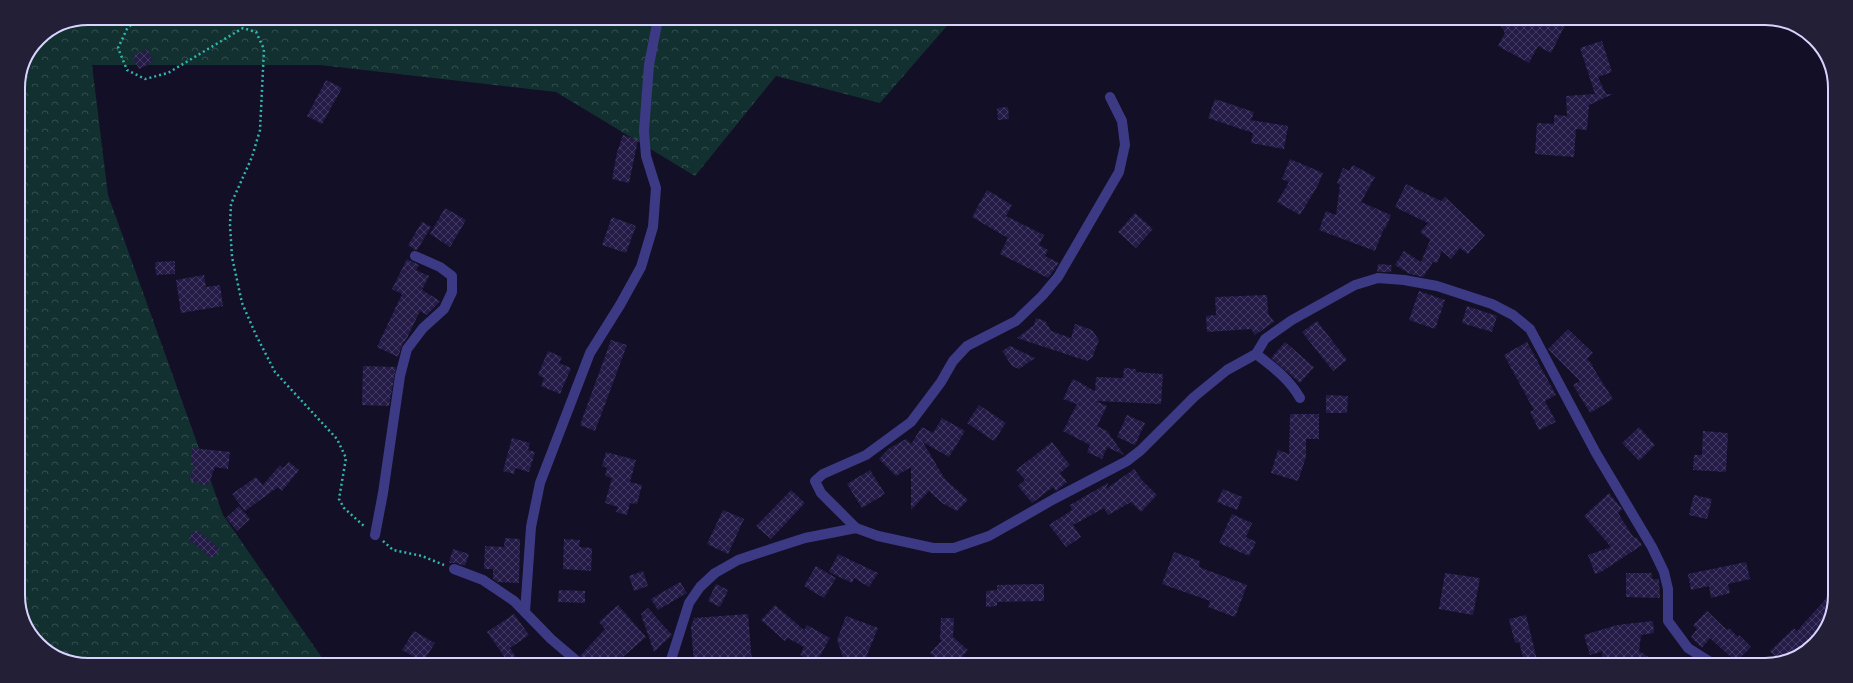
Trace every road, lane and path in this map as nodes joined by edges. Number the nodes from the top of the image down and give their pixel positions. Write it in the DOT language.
graph roads {
  1 [pos="131,25"];
  2 [pos="657,25"];
  3 [pos="1110,97"];
  4 [pos="415,256"];
  5 [pos="1256,354"];
  6 [pos="1300,398"];
  7 [pos="856,528"];
  8 [pos="375,536"];
  9 [pos="454,569"];
  10 [pos="525,612"];
  11 [pos="573,658"];
  12 [pos="671,658"];
  13 [pos="1704,658"];
  1 -- 8 [label="path"];
  2 -- 10 [label="street"];
  3 -- 7 [label="street"];
  4 -- 8 [label="street"];
  5 -- 6 [label="street"];
  5 -- 7 [label="street"];
  5 -- 13 [label="street"];
  7 -- 12 [label="street"];
  8 -- 9 [label="path"];
  9 -- 10 [label="street"];
  10 -- 11 [label="street"];
}
